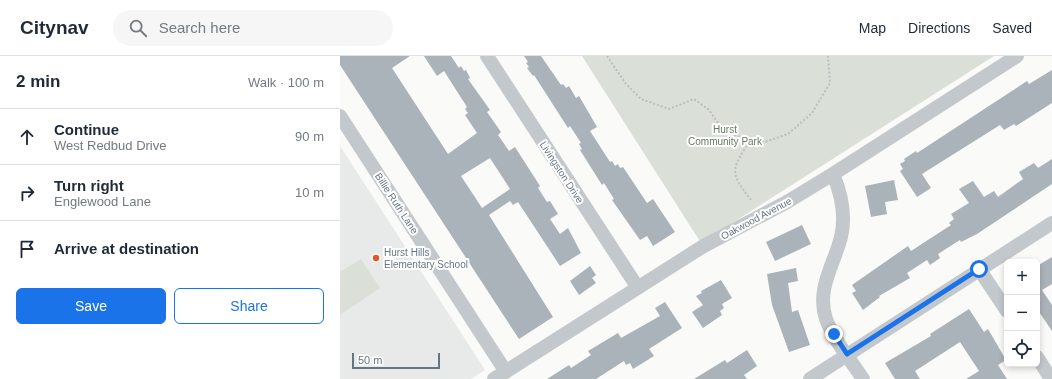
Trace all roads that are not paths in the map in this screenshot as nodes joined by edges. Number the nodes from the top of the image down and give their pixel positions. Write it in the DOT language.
graph roads {
  1 [pos="487,56"];
  2 [pos="1017,56"];
  3 [pos="340,116"];
  4 [pos="833,174"];
  5 [pos="1052,223"];
  6 [pos="979,269"];
  7 [pos="638,288"];
  8 [pos="1004,306"];
  9 [pos="847,354"];
  10 [pos="1040,362"];
  11 [pos="500,375"];
  12 [pos="810,379"];
  13 [pos="864,379"];
  14 [pos="1051,379"];
  1 -- 7 [label="street, Livingston Drive"];
  2 -- 4 [label="street, Oakwood Avenue"];
  3 -- 11 [label="street, Billie Ruth Lane"];
  4 -- 7 [label="street, Oakwood Avenue"];
  4 -- 9 [label="street"];
  5 -- 6 [label="street"];
  6 -- 8 [label="street"];
  6 -- 9 [label="street"];
  7 -- 11 [label="street, Oakwood Avenue"];
  9 -- 12 [label="street"];
  9 -- 13 [label="street"];
  10 -- 14 [label="street"];
}
